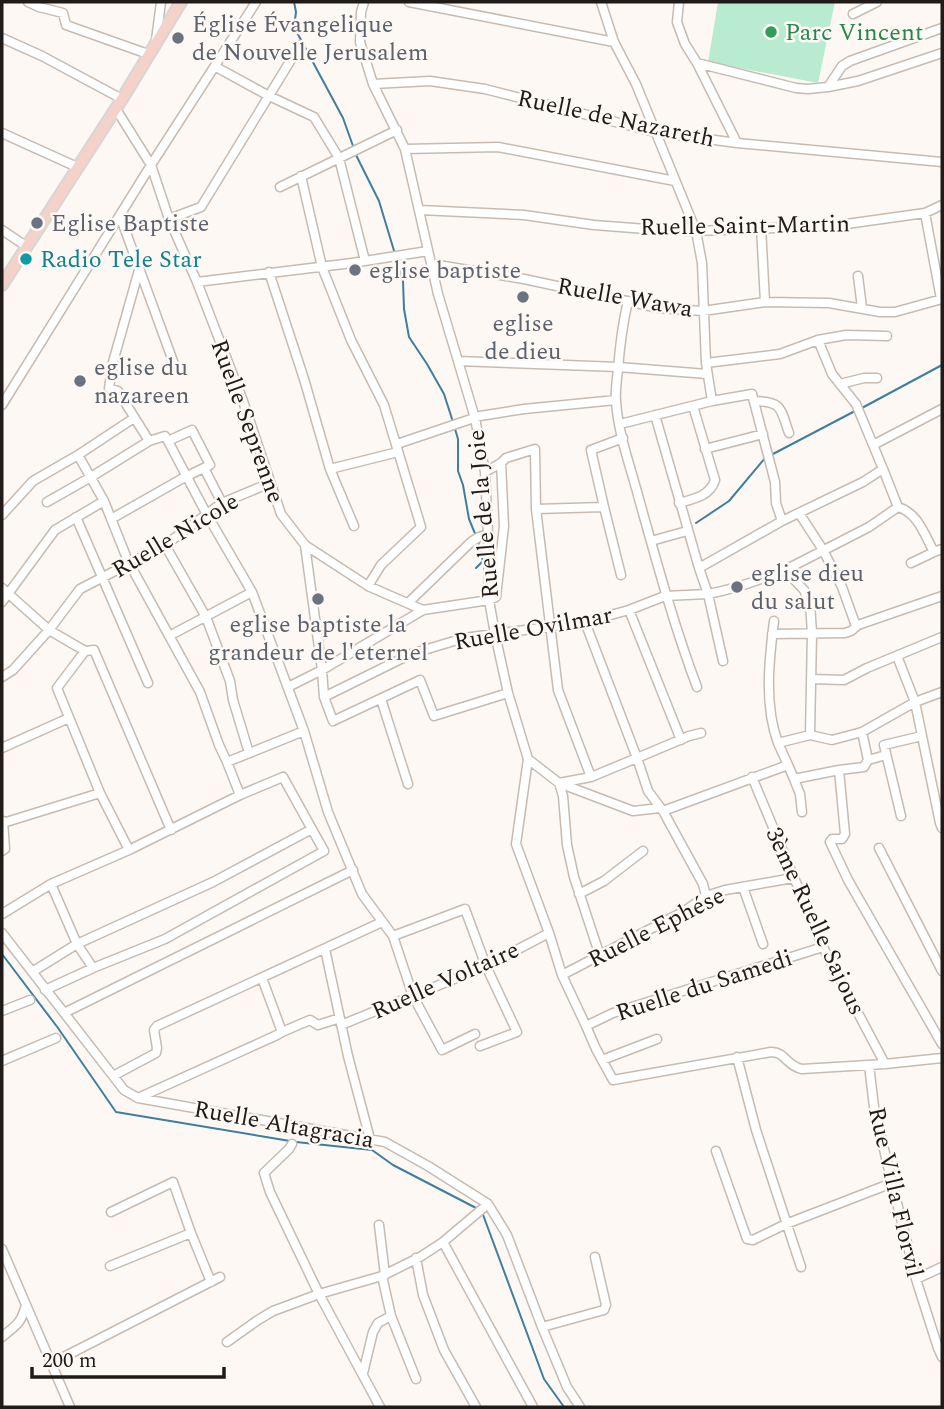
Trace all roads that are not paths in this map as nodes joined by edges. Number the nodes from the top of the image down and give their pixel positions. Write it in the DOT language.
graph roads {
  1 [pos="28,2"];
  2 [pos="161,2"];
  3 [pos="180,2"];
  4 [pos="256,2"];
  5 [pos="364,2"];
  6 [pos="409,2"];
  7 [pos="601,2"];
  8 [pos="679,2"];
  9 [pos="877,2"];
  10 [pos="853,14"];
  11 [pos="942,28"];
  12 [pos="2,37"];
  13 [pos="156,40"];
  14 [pos="614,42"];
  15 [pos="300,45"];
  16 [pos="942,53"];
  17 [pos="148,54"];
  18 [pos="697,64"];
  19 [pos="216,67"];
  20 [pos="373,84"];
  21 [pos="828,87"];
  22 [pos="269,96"];
  23 [pos="119,104"];
  24 [pos="397,130"];
  25 [pos="655,132"];
  26 [pos="2,133"];
  27 [pos="737,143"];
  28 [pos="405,149"];
  29 [pos="339,158"];
  30 [pos="942,162"];
  31 [pos="150,164"];
  32 [pos="77,167"];
  33 [pos="301,176"];
  34 [pos="675,181"];
  35 [pos="280,187"];
  36 [pos="942,205"];
  37 [pos="420,210"];
  38 [pos="925,213"];
  39 [pos="120,216"];
  40 [pos="169,219"];
  41 [pos="761,227"];
  42 [pos="2,230"];
  43 [pos="696,231"];
  44 [pos="26,246"];
  45 [pos="428,251"];
  46 [pos="365,261"];
  47 [pos="432,264"];
  48 [pos="322,267"];
  49 [pos="139,270"];
  50 [pos="269,272"];
  51 [pos="859,276"];
  52 [pos="197,282"];
  53 [pos="2,285"];
  54 [pos="942,299"];
  55 [pos="628,301"];
  56 [pos="765,302"];
  57 [pos="862,308"];
  58 [pos="703,312"];
  59 [pos="887,336"];
  60 [pos="818,340"];
  61 [pos="458,361"];
  62 [pos="706,363"];
  63 [pos="174,364"];
  64 [pos="618,367"];
  65 [pos="707,374"];
  66 [pos="877,379"];
  67 [pos="839,384"];
  68 [pos="616,400"];
  69 [pos="712,401"];
  70 [pos="755,401"];
  71 [pos="2,405"];
  72 [pos="693,406"];
  73 [pos="942,413"];
  74 [pos="655,415"];
  75 [pos="134,418"];
  76 [pos="475,418"];
  77 [pos="620,424"];
  78 [pos="789,433"];
  79 [pos="763,434"];
  80 [pos="623,438"];
  81 [pos="149,441"];
  82 [pos="168,441"];
  83 [pos="873,445"];
  84 [pos="397,448"];
  85 [pos="705,449"];
  86 [pos="78,454"];
  87 [pos="501,463"];
  88 [pos="204,468"];
  89 [pos="330,469"];
  90 [pos="883,469"];
  91 [pos="485,472"];
  92 [pos="91,477"];
  93 [pos="186,477"];
  94 [pos="270,483"];
  95 [pos="104,501"];
  96 [pos="47,502"];
  97 [pos="222,503"];
  98 [pos="679,503"];
  99 [pos="898,507"];
  100 [pos="604,508"];
  101 [pos="536,509"];
  102 [pos="206,513"];
  103 [pos="799,513"];
  104 [pos="2,515"];
  105 [pos="76,517"];
  106 [pos="111,519"];
  107 [pos="782,521"];
  108 [pos="354,526"];
  109 [pos="687,531"];
  110 [pos="479,537"];
  111 [pos="651,541"];
  112 [pos="165,545"];
  113 [pos="305,545"];
  114 [pos="823,550"];
  115 [pos="938,550"];
  116 [pos="911,563"];
  117 [pos="131,564"];
  118 [pos="699,568"];
  119 [pos="785,570"];
  120 [pos="621,575"];
  121 [pos="103,578"];
  122 [pos="369,586"];
  123 [pos="5,591"];
  124 [pos="252,592"];
  125 [pos="708,594"];
  126 [pos="666,596"];
  127 [pos="942,596"];
  128 [pos="489,600"];
  129 [pos="2,602"];
  130 [pos="408,603"];
  131 [pos="423,610"];
  132 [pos="629,610"];
  133 [pos="206,617"];
  134 [pos="774,621"];
  135 [pos="585,622"];
  136 [pos="550,626"];
  137 [pos="856,626"];
  138 [pos="49,630"];
  139 [pos="812,633"];
  140 [pos="495,634"];
  141 [pos="772,634"];
  142 [pos="169,636"];
  143 [pos="942,637"];
  144 [pos="85,651"];
  145 [pos="897,656"];
  146 [pos="723,661"];
  147 [pos="322,670"];
  148 [pos="2,677"];
  149 [pos="811,679"];
  150 [pos="148,683"];
  151 [pos="288,687"];
  152 [pos="697,687"];
  153 [pos="942,692"];
  154 [pos="508,693"];
  155 [pos="324,698"];
  156 [pos="382,699"];
  157 [pos="915,702"];
  158 [pos="69,718"];
  159 [pos="304,731"];
  160 [pos="862,732"];
  161 [pos="701,733"];
  162 [pos="810,735"];
  163 [pos="922,736"];
  164 [pos="681,740"];
  165 [pos="778,743"];
  166 [pos="2,748"];
  167 [pos="249,753"];
  168 [pos="886,755"];
  169 [pos="638,758"];
  170 [pos="528,759"];
  171 [pos="868,760"];
  172 [pos="228,762"];
  173 [pos="788,765"];
  174 [pos="839,770"];
  175 [pos="591,776"];
  176 [pos="752,777"];
  177 [pos="794,779"];
  178 [pos="559,783"];
  179 [pos="408,784"];
  180 [pos="100,793"];
  181 [pos="240,796"];
  182 [pos="661,810"];
  183 [pos="802,812"];
  184 [pos="901,816"];
  185 [pos="3,821"];
  186 [pos="942,828"];
  187 [pos="312,829"];
  188 [pos="171,830"];
  189 [pos="879,848"];
  190 [pos="129,850"];
  191 [pos="2,851"];
  192 [pos="643,851"];
  193 [pos="353,870"];
  194 [pos="793,878"];
  195 [pos="51,884"];
  196 [pos="743,887"];
  197 [pos="579,894"];
  198 [pos="706,896"];
  199 [pos="2,914"];
  200 [pos="382,922"];
  201 [pos="2,933"];
  202 [pos="549,933"];
  203 [pos="393,936"];
  204 [pos="77,944"];
  205 [pos="763,944"];
  206 [pos="823,947"];
  207 [pos="325,949"];
  208 [pos="600,956"];
  209 [pos="486,966"];
  210 [pos="93,968"];
  211 [pos="942,971"];
  212 [pos="32,972"];
  213 [pos="562,975"];
  214 [pos="262,978"];
  215 [pos="45,990"];
  216 [pos="413,996"];
  217 [pos="30,1000"];
  218 [pos="2,1011"];
  219 [pos="64,1013"];
  220 [pos="341,1022"];
  221 [pos="586,1026"];
  222 [pos="282,1031"];
  223 [pos="475,1034"];
  224 [pos="56,1038"];
  225 [pos="657,1039"];
  226 [pos="942,1044"];
  227 [pos="480,1045"];
  228 [pos="737,1057"];
  229 [pos="942,1058"];
  230 [pos="602,1060"];
  231 [pos="2,1061"];
  232 [pos="885,1064"];
  233 [pos="869,1065"];
  234 [pos="113,1076"];
  235 [pos="138,1098"];
  236 [pos="370,1139"];
  237 [pos="292,1144"];
  238 [pos="716,1151"];
  239 [pos="892,1182"];
  240 [pos="483,1209"];
  241 [pos="111,1212"];
  242 [pos="786,1224"];
  243 [pos="379,1225"];
  244 [pos="191,1233"];
  245 [pos="443,1242"];
  246 [pos="2,1252"];
  247 [pos="595,1257"];
  248 [pos="416,1258"];
  249 [pos="110,1266"];
  250 [pos="801,1266"];
  251 [pos="942,1267"];
  252 [pos="384,1275"];
  253 [pos="220,1277"];
  254 [pos="916,1279"];
  255 [pos="211,1282"];
  256 [pos="319,1294"];
  257 [pos="26,1305"];
  258 [pos="391,1316"];
  259 [pos="542,1327"];
  260 [pos="2,1337"];
  261 [pos="227,1342"];
  262 [pos="942,1357"];
  263 [pos="52,1363"];
  264 [pos="362,1373"];
  265 [pos="416,1380"];
  266 [pos="70,1407"];
  267 [pos="380,1407"];
  268 [pos="476,1407"];
  269 [pos="533,1407"];
  270 [pos="580,1407"];
  1 -- 17 [label="street"];
  2 -- 13 [label="street"];
  3 -- 13 [label="main road"];
  4 -- 19 [label="street"];
  5 -- 20 [label="street, Ruelle de la Joie"];
  6 -- 14 [label="street"];
  7 -- 14 [label="street"];
  8 -- 18 [label="street"];
  9 -- 10 [label="street"];
  11 -- 21 [label="street"];
  12 -- 23 [label="street"];
  13 -- 17 [label="main road"];
  14 -- 25 [label="street"];
  15 -- 22 [label="street"];
  16 -- 21 [label="street"];
  17 -- 23 [label="main road"];
  18 -- 21 [label="street"];
  18 -- 27 [label="street"];
  19 -- 22 [label="street"];
  19 -- 31 [label="street"];
  20 -- 24 [label="street, Ruelle de la Joie"];
  20 -- 25 [label="street, Ruelle de Nazareth"];
  22 -- 29 [label="street"];
  22 -- 40 [label="street"];
  23 -- 31 [label="street, Ruelle Seprenne"];
  23 -- 32 [label="main road"];
  24 -- 28 [label="street, Ruelle de la Joie"];
  24 -- 29 [label="street"];
  25 -- 27 [label="street, Ruelle de Nazareth"];
  25 -- 34 [label="street"];
  26 -- 32 [label="street"];
  27 -- 30 [label="street, Ruelle de Nazareth"];
  28 -- 34 [label="street"];
  28 -- 37 [label="street, Ruelle de la Joie"];
  29 -- 33 [label="street"];
  29 -- 46 [label="street"];
  31 -- 39 [label="street"];
  31 -- 40 [label="street, Ruelle Seprenne"];
  32 -- 44 [label="main road"];
  33 -- 35 [label="street"];
  33 -- 48 [label="street"];
  34 -- 43 [label="street"];
  36 -- 38 [label="street, Ruelle Saint-Martin"];
  37 -- 43 [label="street, Ruelle Saint-Martin"];
  37 -- 45 [label="street, Ruelle de la Joie"];
  38 -- 41 [label="street, Ruelle Saint-Martin"];
  38 -- 54 [label="street"];
  39 -- 49 [label="street"];
  39 -- 71 [label="street"];
  40 -- 52 [label="street, Ruelle Seprenne"];
  41 -- 43 [label="street, Ruelle Saint-Martin"];
  41 -- 56 [label="street"];
  42 -- 44 [label="street"];
  43 -- 58 [label="street"];
  44 -- 53 [label="main road"];
  45 -- 46 [label="street"];
  45 -- 47 [label="street, Ruelle de la Joie"];
  46 -- 48 [label="street"];
  47 -- 55 [label="street, Ruelle Wawa"];
  47 -- 61 [label="street, Ruelle de la Joie"];
  48 -- 50 [label="street"];
  48 -- 84 [label="street"];
  49 -- 63 [label="street"];
  49 -- 75 [label="street"];
  50 -- 52 [label="street"];
  50 -- 89 [label="street"];
  51 -- 57 [label="street"];
  52 -- 94 [label="street, Ruelle Seprenne"];
  54 -- 57 [label="street, Ruelle Wawa"];
  55 -- 58 [label="street, Ruelle Wawa"];
  55 -- 64 [label="street"];
  56 -- 57 [label="street, Ruelle Wawa"];
  56 -- 58 [label="street, Ruelle Wawa"];
  58 -- 62 [label="street"];
  59 -- 60 [label="street"];
  60 -- 62 [label="street"];
  60 -- 67 [label="street"];
  61 -- 64 [label="street"];
  61 -- 76 [label="street, Ruelle de la Joie"];
  62 -- 65 [label="street"];
  64 -- 65 [label="street"];
  64 -- 68 [label="street"];
  65 -- 69 [label="street"];
  66 -- 67 [label="street"];
  67 -- 83 [label="street"];
  68 -- 76 [label="street"];
  68 -- 77 [label="street"];
  69 -- 70 [label="street"];
  69 -- 72 [label="street"];
  70 -- 78 [label="street"];
  70 -- 79 [label="street"];
  72 -- 74 [label="street"];
  72 -- 85 [label="street"];
  73 -- 83 [label="street"];
  74 -- 77 [label="street"];
  74 -- 98 [label="street"];
  75 -- 81 [label="street"];
  75 -- 86 [label="street"];
  76 -- 84 [label="street"];
  76 -- 91 [label="street, Ruelle de la Joie"];
  77 -- 80 [label="street"];
  79 -- 85 [label="street"];
  79 -- 107 [label="street"];
  80 -- 100 [label="street"];
  80 -- 111 [label="street"];
  81 -- 82 [label="street"];
  81 -- 92 [label="street"];
  82 -- 88 [label="street"];
  82 -- 93 [label="street"];
  83 -- 90 [label="street"];
  84 -- 89 [label="street"];
  84 -- 122 [label="street"];
  85 -- 98 [label="street"];
  86 -- 92 [label="street"];
  86 -- 104 [label="street"];
  87 -- 91 [label="street"];
  87 -- 101 [label="street"];
  87 -- 128 [label="street"];
  88 -- 93 [label="street"];
  88 -- 97 [label="street"];
  89 -- 108 [label="street"];
  90 -- 99 [label="street"];
  90 -- 103 [label="street"];
  91 -- 110 [label="street, Ruelle de la Joie"];
  92 -- 95 [label="street"];
  92 -- 96 [label="street"];
  93 -- 102 [label="street"];
  93 -- 106 [label="street"];
  94 -- 97 [label="street, Ruelle Nicole"];
  94 -- 113 [label="street, Ruelle Seprenne"];
  95 -- 105 [label="street"];
  95 -- 106 [label="street"];
  97 -- 102 [label="street, Ruelle Nicole"];
  98 -- 109 [label="street"];
  99 -- 114 [label="street, Ruelle Ovilmar"];
  99 -- 115 [label="street"];
  100 -- 101 [label="street"];
  100 -- 120 [label="street"];
  101 -- 136 [label="street"];
  102 -- 112 [label="street, Ruelle Nicole"];
  102 -- 124 [label="street"];
  103 -- 107 [label="street"];
  103 -- 114 [label="street"];
  105 -- 121 [label="street"];
  105 -- 123 [label="street"];
  106 -- 117 [label="street"];
  107 -- 118 [label="street"];
  109 -- 111 [label="street"];
  109 -- 118 [label="street"];
  110 -- 128 [label="street, Ruelle de la Joie"];
  110 -- 130 [label="street"];
  111 -- 126 [label="street"];
  112 -- 117 [label="street, Ruelle Nicole"];
  112 -- 133 [label="street"];
  113 -- 122 [label="street, Ruelle Seprenne"];
  113 -- 147 [label="street"];
  114 -- 119 [label="street, Ruelle Ovilmar"];
  114 -- 137 [label="street"];
  115 -- 116 [label="street"];
  117 -- 121 [label="street, Ruelle Nicole"];
  117 -- 142 [label="street"];
  118 -- 125 [label="street"];
  119 -- 125 [label="street, Ruelle Ovilmar"];
  119 -- 139 [label="street"];
  121 -- 138 [label="street, Ruelle Nicole"];
  121 -- 150 [label="street"];
  122 -- 130 [label="street, Ruelle Seprenne"];
  123 -- 129 [label="street"];
  123 -- 138 [label="street"];
  124 -- 133 [label="street"];
  124 -- 151 [label="street"];
  125 -- 126 [label="street, Ruelle Ovilmar"];
  125 -- 146 [label="street"];
  126 -- 132 [label="street, Ruelle Ovilmar"];
  126 -- 152 [label="street"];
  127 -- 137 [label="street"];
  128 -- 131 [label="street"];
  128 -- 140 [label="street, Ruelle de la Joie"];
  130 -- 131 [label="street, Ruelle Seprenne"];
  131 -- 147 [label="street"];
  132 -- 135 [label="street, Ruelle Ovilmar"];
  132 -- 164 [label="street"];
  133 -- 142 [label="street"];
  133 -- 167 [label="street"];
  134 -- 141 [label="street"];
  135 -- 136 [label="street, Ruelle Ovilmar"];
  135 -- 169 [label="street"];
  136 -- 140 [label="street, Ruelle Ovilmar"];
  136 -- 175 [label="street"];
  137 -- 139 [label="street"];
  138 -- 144 [label="street"];
  138 -- 148 [label="street"];
  139 -- 141 [label="street"];
  139 -- 149 [label="street"];
  140 -- 154 [label="street, Ruelle de la Joie"];
  140 -- 155 [label="street, Ruelle Ovilmar"];
  141 -- 165 [label="street"];
  142 -- 172 [label="street"];
  143 -- 145 [label="street"];
  144 -- 158 [label="street"];
  144 -- 188 [label="street"];
  145 -- 149 [label="street"];
  145 -- 157 [label="street"];
  147 -- 151 [label="street"];
  147 -- 155 [label="street"];
  149 -- 162 [label="street"];
  151 -- 159 [label="street"];
  153 -- 157 [label="street"];
  154 -- 156 [label="street"];
  154 -- 170 [label="street, Ruelle de la Joie"];
  155 -- 156 [label="street"];
  156 -- 179 [label="street"];
  157 -- 160 [label="street"];
  157 -- 163 [label="street"];
  158 -- 166 [label="street"];
  158 -- 180 [label="street"];
  159 -- 167 [label="street"];
  159 -- 193 [label="street"];
  160 -- 162 [label="street"];
  160 -- 171 [label="street"];
  161 -- 164 [label="street"];
  162 -- 165 [label="street"];
  163 -- 168 [label="street"];
  163 -- 186 [label="street"];
  164 -- 169 [label="street"];
  165 -- 173 [label="street"];
  167 -- 172 [label="street"];
  168 -- 171 [label="street"];
  168 -- 184 [label="street"];
  169 -- 175 [label="street"];
  169 -- 182 [label="street"];
  170 -- 178 [label="street"];
  170 -- 202 [label="street, Ruelle de la Joie"];
  171 -- 174 [label="street"];
  172 -- 181 [label="street"];
  173 -- 176 [label="street"];
  173 -- 177 [label="street"];
  174 -- 177 [label="street"];
  174 -- 226 [label="street"];
  175 -- 178 [label="street"];
  176 -- 182 [label="street"];
  176 -- 194 [label="street, 3ème Ruelle Sajous"];
  177 -- 183 [label="street"];
  178 -- 182 [label="street"];
  178 -- 197 [label="street"];
  180 -- 185 [label="street"];
  180 -- 190 [label="street"];
  181 -- 187 [label="street"];
  181 -- 188 [label="street"];
  182 -- 198 [label="street"];
  185 -- 191 [label="street"];
  187 -- 204 [label="street"];
  187 -- 210 [label="street"];
  188 -- 190 [label="street"];
  189 -- 211 [label="street"];
  190 -- 195 [label="street"];
  192 -- 197 [label="street"];
  193 -- 200 [label="street"];
  193 -- 219 [label="street"];
  194 -- 196 [label="street, Ruelle Ephése"];
  194 -- 206 [label="street, 3ème Ruelle Sajous"];
  195 -- 199 [label="street"];
  195 -- 204 [label="street"];
  196 -- 198 [label="street, Ruelle Ephése"];
  196 -- 205 [label="street"];
  197 -- 208 [label="street"];
  198 -- 208 [label="street, Ruelle Ephése"];
  200 -- 203 [label="street"];
  200 -- 207 [label="street"];
  201 -- 212 [label="street"];
  202 -- 209 [label="street, Ruelle Voltaire"];
  202 -- 213 [label="street, Ruelle de la Joie"];
  203 -- 209 [label="street"];
  203 -- 216 [label="street"];
  204 -- 210 [label="street"];
  204 -- 212 [label="street"];
  206 -- 221 [label="street, Ruelle du Samedi"];
  206 -- 232 [label="street, 3ème Ruelle Sajous"];
  207 -- 214 [label="street"];
  207 -- 220 [label="street"];
  208 -- 213 [label="street, Ruelle Ephése"];
  209 -- 216 [label="street, Ruelle Voltaire"];
  209 -- 227 [label="street"];
  210 -- 215 [label="street"];
  212 -- 215 [label="street"];
  213 -- 221 [label="street, Ruelle de la Joie"];
  214 -- 222 [label="street"];
  214 -- 234 [label="street"];
  215 -- 219 [label="street"];
  216 -- 220 [label="street, Ruelle Voltaire"];
  216 -- 223 [label="street"];
  217 -- 218 [label="street"];
  219 -- 234 [label="street"];
  220 -- 222 [label="street, Ruelle Voltaire"];
  220 -- 236 [label="street"];
  221 -- 230 [label="street, Ruelle de la Joie"];
  222 -- 235 [label="street, Ruelle Voltaire"];
  224 -- 231 [label="street"];
  225 -- 230 [label="street"];
  228 -- 230 [label="street"];
  228 -- 233 [label="street"];
  228 -- 242 [label="street"];
  229 -- 232 [label="street"];
  232 -- 233 [label="street"];
  233 -- 239 [label="street, Rue Villa Florvil"];
  234 -- 235 [label="street"];
  235 -- 236 [label="street, Ruelle Altagracia"];
  236 -- 240 [label="street, Ruelle Altagracia"];
  237 -- 256 [label="street"];
  238 -- 242 [label="street"];
  239 -- 242 [label="street"];
  239 -- 254 [label="street, Rue Villa Florvil"];
  240 -- 245 [label="street"];
  240 -- 259 [label="street, Ruelle Altagracia"];
  241 -- 244 [label="street"];
  242 -- 250 [label="street"];
  243 -- 252 [label="street"];
  244 -- 249 [label="street"];
  244 -- 255 [label="street"];
  245 -- 248 [label="street"];
  245 -- 269 [label="street"];
  246 -- 257 [label="street"];
  247 -- 259 [label="street"];
  248 -- 252 [label="street"];
  248 -- 268 [label="street"];
  251 -- 254 [label="street"];
  252 -- 256 [label="street"];
  252 -- 258 [label="street"];
  253 -- 255 [label="street"];
  254 -- 262 [label="street, Rue Villa Florvil"];
  255 -- 263 [label="street"];
  256 -- 261 [label="street"];
  256 -- 264 [label="street"];
  257 -- 260 [label="street"];
  257 -- 263 [label="street"];
  258 -- 264 [label="street"];
  258 -- 265 [label="street"];
  259 -- 270 [label="street, Ruelle Altagracia"];
  263 -- 266 [label="street"];
  264 -- 267 [label="street"];
}
